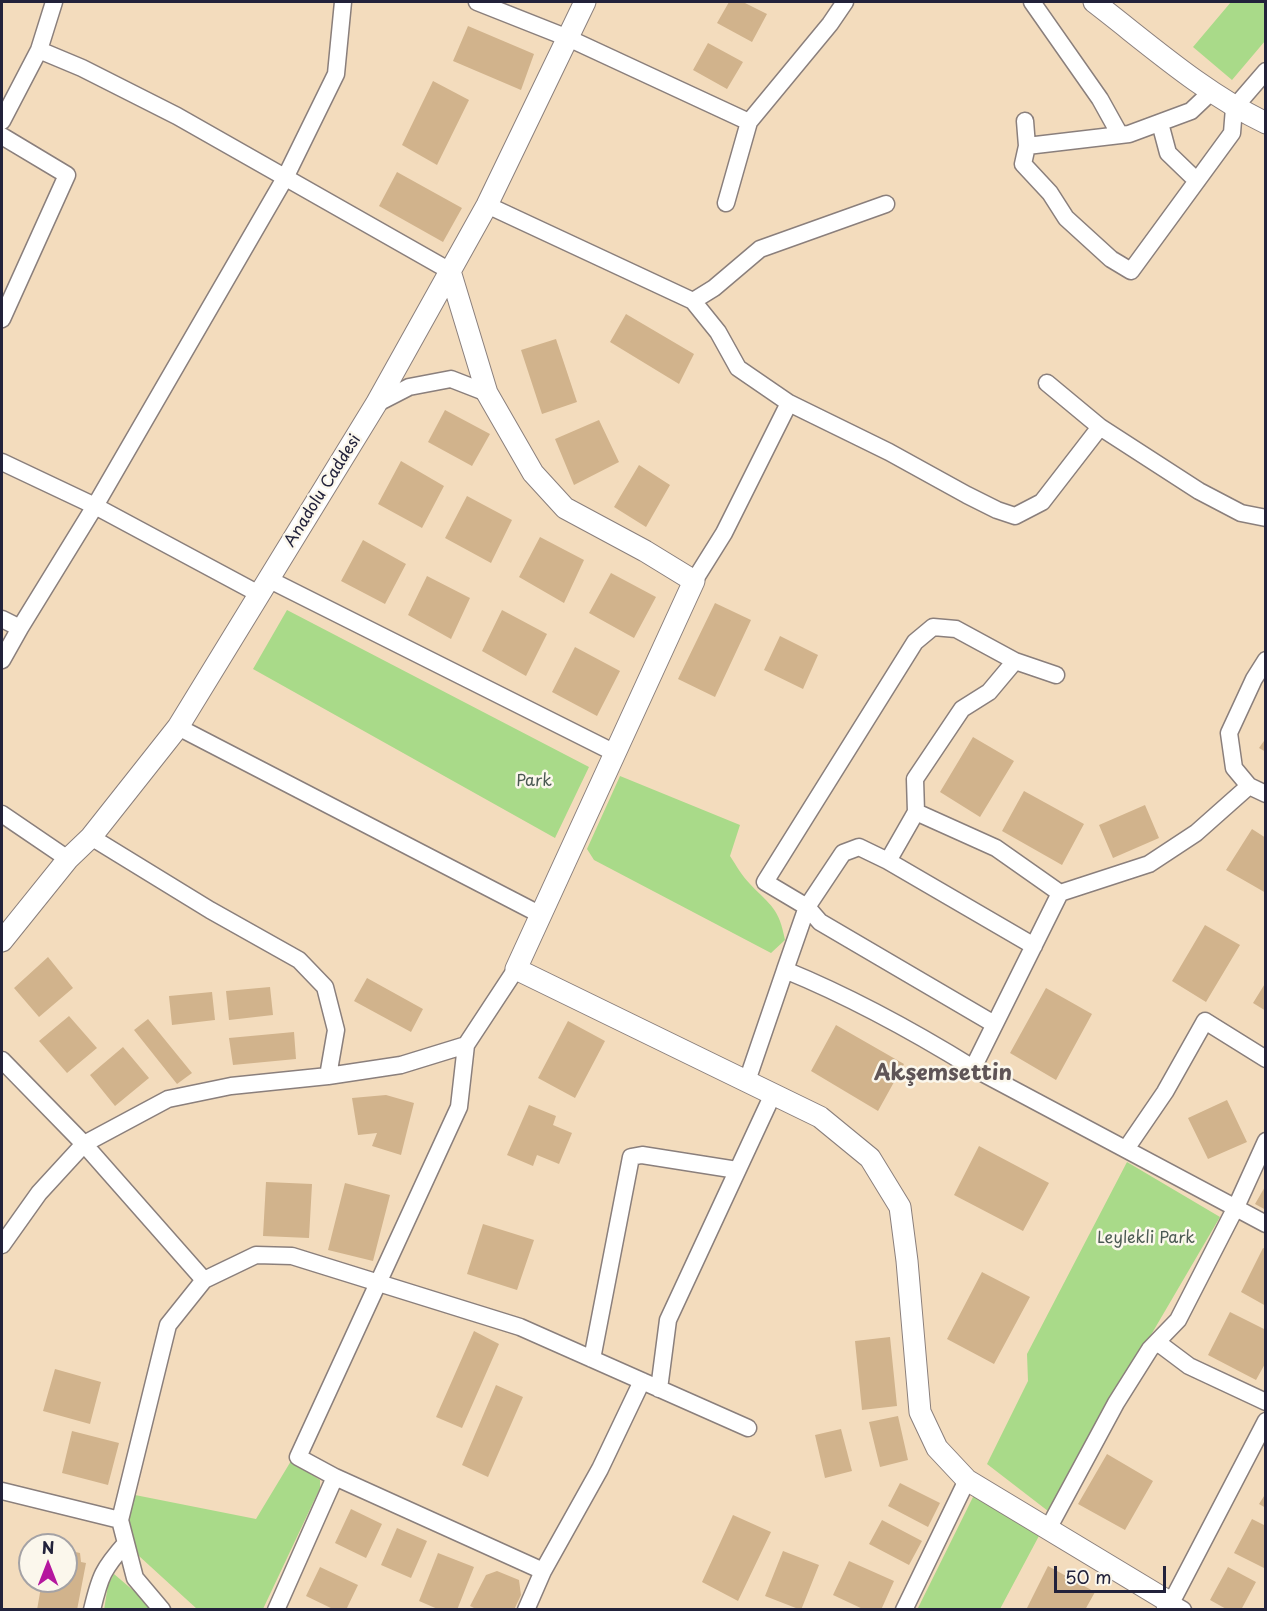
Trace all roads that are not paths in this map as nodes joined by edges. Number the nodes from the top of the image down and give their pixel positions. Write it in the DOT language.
graph roads {
  1 [pos="54,2"];
  2 [pos="343,2"];
  3 [pos="477,2"];
  4 [pos="585,2"];
  5 [pos="844,2"];
  6 [pos="1032,2"];
  7 [pos="1094,2"];
  8 [pos="568,38"];
  9 [pos="39,50"];
  10 [pos="1266,71"];
  11 [pos="1210,93"];
  12 [pos="1234,108"];
  13 [pos="2,121"];
  14 [pos="1025,121"];
  15 [pos="749,122"];
  16 [pos="1160,123"];
  17 [pos="1266,123"];
  18 [pos="1120,135"];
  19 [pos="2,136"];
  20 [pos="1027,146"];
  21 [pos="285,178"];
  22 [pos="1197,181"];
  23 [pos="726,202"];
  24 [pos="886,204"];
  25 [pos="488,205"];
  26 [pos="450,271"];
  27 [pos="693,301"];
  28 [pos="2,319"];
  29 [pos="1047,383"];
  30 [pos="487,393"];
  31 [pos="789,403"];
  32 [pos="376,404"];
  33 [pos="1100,427"];
  34 [pos="2,462"];
  35 [pos="95,506"];
  36 [pos="1266,518"];
  37 [pos="694,581"];
  38 [pos="264,587"];
  39 [pos="2,619"];
  40 [pos="20,628"];
  41 [pos="2,660"];
  42 [pos="1266,660"];
  43 [pos="1015,661"];
  44 [pos="1056,675"];
  45 [pos="178,727"];
  46 [pos="615,753"];
  47 [pos="1249,786"];
  48 [pos="1266,794"];
  49 [pos="916,812"];
  50 [pos="2,814"];
  51 [pos="91,837"];
  52 [pos="68,859"];
  53 [pos="888,861"];
  54 [pos="1060,893"];
  55 [pos="807,907"];
  56 [pos="541,915"];
  57 [pos="2,941"];
  58 [pos="1034,946"];
  59 [pos="516,969"];
  60 [pos="785,970"];
  61 [pos="994,1024"];
  62 [pos="466,1045"];
  63 [pos="1266,1059"];
  64 [pos="2,1060"];
  65 [pos="974,1068"];
  66 [pos="328,1076"];
  67 [pos="747,1082"];
  68 [pos="773,1094"];
  69 [pos="1266,1141"];
  70 [pos="84,1144"];
  71 [pos="1126,1149"];
  72 [pos="737,1170"];
  73 [pos="1236,1208"];
  74 [pos="1266,1224"];
  75 [pos="2,1245"];
  76 [pos="204,1281"];
  77 [pos="379,1284"];
  78 [pos="1157,1342"];
  79 [pos="592,1359"];
  80 [pos="642,1381"];
  81 [pos="659,1389"];
  82 [pos="1266,1402"];
  83 [pos="1266,1421"];
  84 [pos="748,1428"];
  85 [pos="335,1477"];
  86 [pos="967,1480"];
  87 [pos="2,1491"];
  88 [pos="120,1520"];
  89 [pos="1048,1529"];
  90 [pos="126,1543"];
  91 [pos="543,1571"];
  92 [pos="1173,1607"];
  93 [pos="92,1610"];
  94 [pos="162,1610"];
  95 [pos="276,1610"];
  96 [pos="526,1610"];
  97 [pos="904,1610"];
  1 -- 9 [label="street"];
  2 -- 21 [label="street"];
  3 -- 8 [label="street"];
  4 -- 8 [label="street, Anadolu Caddesi"];
  5 -- 15 [label="street"];
  6 -- 18 [label="street"];
  7 -- 11 [label="street"];
  8 -- 15 [label="street"];
  8 -- 25 [label="street, Anadolu Caddesi"];
  9 -- 13 [label="street"];
  9 -- 21 [label="street"];
  10 -- 12 [label="street"];
  11 -- 12 [label="street"];
  11 -- 16 [label="street"];
  12 -- 17 [label="street"];
  12 -- 22 [label="street"];
  14 -- 20 [label="street"];
  15 -- 23 [label="street"];
  16 -- 18 [label="street"];
  16 -- 22 [label="street"];
  18 -- 20 [label="street"];
  19 -- 28 [label="street"];
  20 -- 22 [label="street"];
  21 -- 26 [label="street"];
  21 -- 35 [label="street"];
  24 -- 27 [label="street"];
  25 -- 26 [label="street, Anadolu Caddesi"];
  25 -- 27 [label="street"];
  26 -- 30 [label="street"];
  26 -- 32 [label="street, Anadolu Caddesi"];
  27 -- 31 [label="street"];
  29 -- 33 [label="street"];
  30 -- 32 [label="street"];
  30 -- 37 [label="street"];
  31 -- 33 [label="street"];
  31 -- 37 [label="street"];
  32 -- 38 [label="street, Anadolu Caddesi"];
  33 -- 36 [label="street"];
  34 -- 35 [label="street"];
  35 -- 38 [label="street"];
  35 -- 40 [label="street"];
  37 -- 46 [label="street"];
  38 -- 45 [label="street, Anadolu Caddesi"];
  38 -- 46 [label="street"];
  39 -- 40 [label="street"];
  40 -- 41 [label="street"];
  42 -- 47 [label="street"];
  43 -- 44 [label="street"];
  43 -- 49 [label="street"];
  43 -- 55 [label="street"];
  45 -- 51 [label="street, Anadolu Caddesi"];
  45 -- 56 [label="street"];
  46 -- 56 [label="street"];
  47 -- 48 [label="street"];
  47 -- 54 [label="street"];
  49 -- 53 [label="street"];
  49 -- 54 [label="street"];
  50 -- 52 [label="street"];
  51 -- 52 [label="street, Anadolu Caddesi"];
  51 -- 66 [label="street"];
  52 -- 57 [label="street, Anadolu Caddesi"];
  53 -- 55 [label="street"];
  53 -- 58 [label="street"];
  54 -- 58 [label="street"];
  55 -- 60 [label="street"];
  55 -- 61 [label="street"];
  56 -- 59 [label="street"];
  58 -- 61 [label="street"];
  59 -- 62 [label="street"];
  59 -- 67 [label="street"];
  60 -- 65 [label="street"];
  60 -- 67 [label="street"];
  61 -- 65 [label="street"];
  62 -- 66 [label="street"];
  62 -- 77 [label="street"];
  63 -- 71 [label="street"];
  64 -- 70 [label="street"];
  65 -- 71 [label="street"];
  66 -- 70 [label="street"];
  67 -- 68 [label="street"];
  68 -- 72 [label="street"];
  68 -- 86 [label="street"];
  69 -- 73 [label="street"];
  70 -- 75 [label="street"];
  70 -- 76 [label="street"];
  71 -- 73 [label="street"];
  72 -- 79 [label="street"];
  72 -- 81 [label="street"];
  73 -- 74 [label="street"];
  73 -- 78 [label="street"];
  76 -- 77 [label="street"];
  76 -- 88 [label="street"];
  77 -- 79 [label="street"];
  77 -- 85 [label="street"];
  78 -- 82 [label="street"];
  78 -- 89 [label="street"];
  79 -- 80 [label="street"];
  80 -- 81 [label="street"];
  80 -- 91 [label="street"];
  81 -- 84 [label="street"];
  83 -- 92 [label="street"];
  85 -- 91 [label="street"];
  85 -- 95 [label="street"];
  86 -- 89 [label="street"];
  86 -- 97 [label="street"];
  87 -- 88 [label="street"];
  88 -- 90 [label="street"];
  89 -- 92 [label="street"];
  90 -- 93 [label="street"];
  90 -- 94 [label="street"];
  91 -- 96 [label="street"];
}
